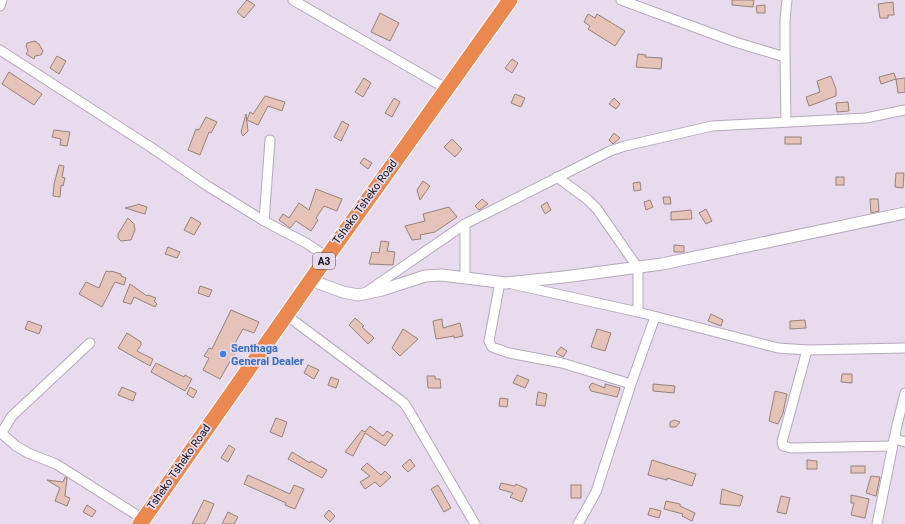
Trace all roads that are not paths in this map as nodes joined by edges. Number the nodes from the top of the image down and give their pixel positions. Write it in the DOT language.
graph roads {
  1 [pos="2,0"];
  2 [pos="293,0"];
  3 [pos="510,0"];
  4 [pos="621,0"];
  5 [pos="786,0"];
  6 [pos="0,6"];
  7 [pos="0,50"];
  8 [pos="785,57"];
  9 [pos="447,89"];
  10 [pos="905,110"];
  11 [pos="786,121"];
  12 [pos="270,140"];
  13 [pos="557,178"];
  14 [pos="905,213"];
  15 [pos="264,221"];
  16 [pos="465,224"];
  17 [pos="327,256"];
  18 [pos="638,268"];
  19 [pos="465,278"];
  20 [pos="310,280"];
  21 [pos="503,282"];
  22 [pos="364,294"];
  23 [pos="638,312"];
  24 [pos="286,315"];
  25 [pos="655,317"];
  26 [pos="90,343"];
  27 [pos="905,348"];
  28 [pos="806,350"];
  29 [pos="631,384"];
  30 [pos="905,393"];
  31 [pos="1,432"];
  32 [pos="893,442"];
  33 [pos="905,442"];
  34 [pos="142,522"];
  35 [pos="475,524"];
  36 [pos="578,524"];
  37 [pos="877,524"];
  1 -- 6 [label="street"];
  2 -- 9 [label="street"];
  3 -- 9 [label="highway, Tsheko Tsheko Road / A3"];
  4 -- 8 [label="street"];
  5 -- 8 [label="street"];
  7 -- 15 [label="street"];
  8 -- 11 [label="street"];
  9 -- 17 [label="highway, Tsheko Tsheko Road / A3"];
  10 -- 11 [label="street"];
  11 -- 13 [label="street"];
  12 -- 15 [label="street"];
  13 -- 16 [label="street"];
  13 -- 18 [label="street"];
  14 -- 18 [label="street"];
  15 -- 17 [label="street"];
  16 -- 19 [label="street"];
  16 -- 22 [label="street"];
  17 -- 20 [label="highway, Tsheko Tsheko Road / A3"];
  18 -- 21 [label="street"];
  18 -- 23 [label="street"];
  19 -- 21 [label="street"];
  19 -- 22 [label="street"];
  20 -- 22 [label="street"];
  20 -- 24 [label="highway, Tsheko Tsheko Road / A3"];
  21 -- 23 [label="street"];
  21 -- 29 [label="street"];
  23 -- 25 [label="street"];
  24 -- 34 [label="highway, Tsheko Tsheko Road / A3"];
  24 -- 35 [label="street"];
  25 -- 28 [label="street"];
  25 -- 29 [label="street"];
  26 -- 31 [label="street"];
  27 -- 28 [label="street"];
  28 -- 32 [label="street"];
  29 -- 36 [label="street"];
  30 -- 32 [label="street"];
  31 -- 34 [label="street"];
  32 -- 33 [label="street"];
  32 -- 37 [label="street"];
}
